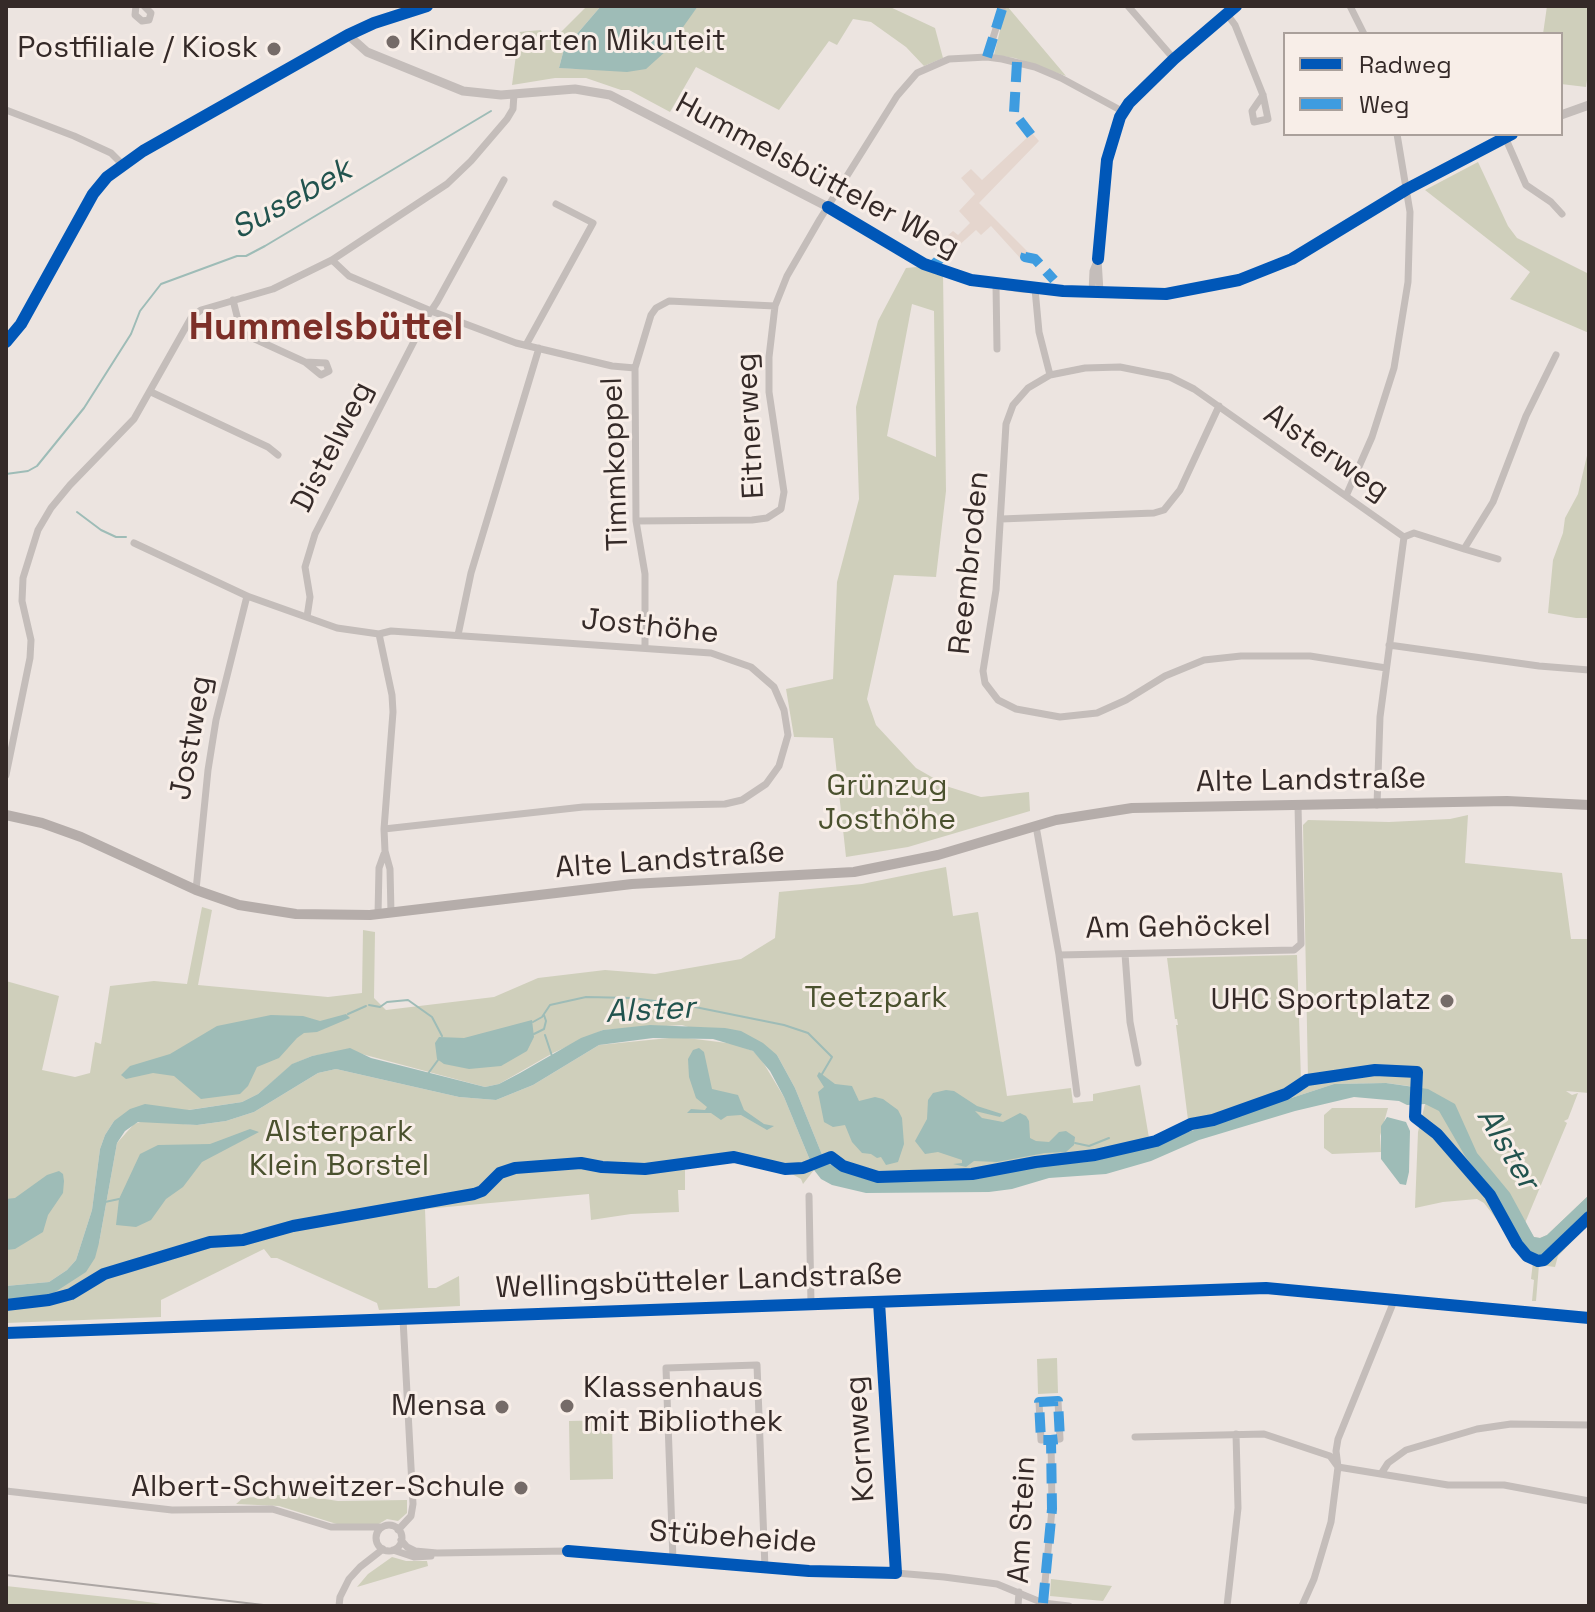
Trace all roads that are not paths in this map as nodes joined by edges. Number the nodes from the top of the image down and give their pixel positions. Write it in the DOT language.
graph roads {
  1 [pos="136,6"];
  2 [pos="144,6"];
  3 [pos="427,6"];
  4 [pos="1003,6"];
  5 [pos="1128,6"];
  6 [pos="1236,6"];
  7 [pos="1350,6"];
  8 [pos="401,10"];
  9 [pos="1227,14"];
  10 [pos="1363,32"];
  11 [pos="348,35"];
  12 [pos="987,57"];
  13 [pos="1174,59"];
  14 [pos="514,94"];
  15 [pos="1263,95"];
  16 [pos="1589,105"];
  17 [pos="6,110"];
  18 [pos="1122,111"];
  19 [pos="1563,114"];
  20 [pos="1397,136"];
  21 [pos="1506,136"];
  22 [pos="1508,136"];
  23 [pos="122,164"];
  24 [pos="504,180"];
  25 [pos="1407,189"];
  26 [pos="556,204"];
  27 [pos="828,207"];
  28 [pos="1562,214"];
  29 [pos="332,260"];
  30 [pos="996,285"];
  31 [pos="1035,289"];
  32 [pos="1096,292"];
  33 [pos="233,300"];
  34 [pos="775,306"];
  35 [pos="431,311"];
  36 [pos="6,342"];
  37 [pos="526,345"];
  38 [pos="539,348"];
  39 [pos="997,349"];
  40 [pos="1556,355"];
  41 [pos="305,362"];
  42 [pos="635,368"];
  43 [pos="1050,375"];
  44 [pos="151,392"];
  45 [pos="1219,406"];
  46 [pos="278,455"];
  47 [pos="1346,496"];
  48 [pos="1001,519"];
  49 [pos="636,521"];
  50 [pos="1404,537"];
  51 [pos="134,543"];
  52 [pos="1464,549"];
  53 [pos="1498,559"];
  54 [pos="247,596"];
  55 [pos="307,617"];
  56 [pos="379,634"];
  57 [pos="458,635"];
  58 [pos="1389,645"];
  59 [pos="645,648"];
  60 [pos="1386,668"];
  61 [pos="1589,670"];
  62 [pos="6,775"];
  63 [pos="1298,805"];
  64 [pos="1377,805"];
  65 [pos="1589,805"];
  66 [pos="7,816"];
  67 [pos="1036,826"];
  68 [pos="384,829"];
  69 [pos="385,851"];
  70 [pos="196,890"];
  71 [pos="391,913"];
  72 [pos="378,915"];
  73 [pos="1125,954"];
  74 [pos="1059,955"];
  75 [pos="1138,1063"];
  76 [pos="1077,1094"];
  77 [pos="809,1196"];
  78 [pos="1394,1301"];
  79 [pos="879,1302"];
  80 [pos="811,1304"];
  81 [pos="1589,1318"];
  82 [pos="403,1319"];
  83 [pos="6,1333"];
  84 [pos="1338,1407"];
  85 [pos="1348,1412"];
  86 [pos="1589,1425"];
  87 [pos="1236,1434"];
  88 [pos="1135,1437"];
  89 [pos="1051,1440"];
  90 [pos="1338,1467"];
  91 [pos="1381,1474"];
  92 [pos="6,1491"];
  93 [pos="1589,1501"];
  94 [pos="382,1527"];
  95 [pos="366,1529"];
  96 [pos="398,1530"];
  97 [pos="376,1537"];
  98 [pos="401,1540"];
  99 [pos="383,1549"];
  100 [pos="393,1550"];
  101 [pos="437,1553"];
  102 [pos="673,1560"];
  103 [pos="765,1568"];
  104 [pos="896,1573"];
  105 [pos="1019,1592"];
  106 [pos="1043,1603"];
  107 [pos="339,1606"];
  108 [pos="1018,1606"];
  109 [pos="1069,1606"];
  110 [pos="1227,1606"];
  111 [pos="1302,1606"];
  1 -- 2 [label="street"];
  3 -- 8 [label="main road"];
  4 -- 12 [label="street"];
  5 -- 13 [label="street"];
  6 -- 9 [label="street"];
  7 -- 10 [label="street"];
  8 -- 11 [label="main road"];
  9 -- 13 [label="street"];
  9 -- 15 [label="street"];
  11 -- 14 [label="street, Hummelsbütteler Weg"];
  11 -- 23 [label="main road"];
  12 -- 18 [label="street, Eitnerweg"];
  12 -- 27 [label="street, Eitnerweg"];
  13 -- 18 [label="street"];
  14 -- 27 [label="street, Hummelsbütteler Weg"];
  14 -- 29 [label="street"];
  16 -- 19 [label="street"];
  17 -- 23 [label="street"];
  18 -- 32 [label="street"];
  20 -- 25 [label="street"];
  21 -- 25 [label="street, Hummelsbütteler Weg"];
  22 -- 28 [label="street, Hummelsbütteler Weg"];
  23 -- 36 [label="main road"];
  24 -- 35 [label="street, Distelweg"];
  25 -- 32 [label="street, Hummelsbütteler Weg"];
  25 -- 47 [label="street"];
  26 -- 37 [label="street"];
  27 -- 30 [label="street, Hummelsbütteler Weg"];
  27 -- 34 [label="street, Eitnerweg"];
  29 -- 33 [label="street"];
  29 -- 35 [label="street"];
  30 -- 31 [label="street, Hummelsbütteler Weg"];
  30 -- 39 [label="street"];
  31 -- 32 [label="street, Hummelsbütteler Weg"];
  31 -- 43 [label="street"];
  33 -- 41 [label="street"];
  33 -- 44 [label="street"];
  34 -- 42 [label="street, Timmkoppel"];
  34 -- 49 [label="street, Eitnerweg"];
  35 -- 37 [label="street"];
  35 -- 55 [label="street, Distelweg"];
  37 -- 38 [label="street"];
  38 -- 42 [label="street"];
  38 -- 57 [label="street"];
  40 -- 52 [label="street"];
  42 -- 49 [label="street, Timmkoppel"];
  43 -- 45 [label="street, Alsterweg"];
  43 -- 48 [label="street, Reembroden"];
  44 -- 46 [label="street"];
  44 -- 62 [label="street"];
  45 -- 47 [label="street, Alsterweg"];
  45 -- 48 [label="street"];
  47 -- 50 [label="street, Alsterweg"];
  48 -- 60 [label="street, Reembroden"];
  49 -- 59 [label="street, Timmkoppel"];
  50 -- 52 [label="street"];
  50 -- 58 [label="street, Alsterweg"];
  51 -- 54 [label="street, Josthöhe"];
  52 -- 53 [label="street"];
  54 -- 55 [label="street, Josthöhe"];
  54 -- 70 [label="street, Jostweg"];
  55 -- 56 [label="street, Josthöhe"];
  56 -- 57 [label="street, Josthöhe"];
  56 -- 68 [label="street"];
  57 -- 59 [label="street, Josthöhe"];
  58 -- 60 [label="street, Alsterweg"];
  58 -- 61 [label="street"];
  59 -- 68 [label="street, Josthöhe"];
  60 -- 64 [label="street, Alsterweg"];
  63 -- 64 [label="main road, Alte Landstraße"];
  63 -- 67 [label="main road, Alte Landstraße"];
  63 -- 73 [label="street, Am Gehöckel"];
  64 -- 65 [label="main road, Alte Landstraße"];
  66 -- 70 [label="main road, Alte Landstraße"];
  67 -- 71 [label="main road, Alte Landstraße"];
  67 -- 74 [label="street"];
  68 -- 69 [label="street"];
  69 -- 71 [label="street"];
  69 -- 72 [label="street"];
  70 -- 72 [label="main road, Alte Landstraße"];
  71 -- 72 [label="main road, Alte Landstraße"];
  73 -- 74 [label="street, Am Gehöckel"];
  73 -- 75 [label="street"];
  74 -- 76 [label="street"];
  77 -- 80 [label="street"];
  78 -- 79 [label="main road, Wellingsbütteler Landstraße"];
  78 -- 81 [label="main road, Wellingsbütteler Landstraße"];
  78 -- 85 [label="street"];
  79 -- 80 [label="main road, Wellingsbütteler Landstraße"];
  79 -- 104 [label="street, Kornweg"];
  80 -- 82 [label="main road, Wellingsbütteler Landstraße"];
  82 -- 83 [label="main road, Wellingsbütteler Landstraße"];
  82 -- 96 [label="street"];
  84 -- 85 [label="street"];
  85 -- 90 [label="street"];
  86 -- 91 [label="street"];
  87 -- 88 [label="street"];
  87 -- 90 [label="street"];
  87 -- 110 [label="street"];
  89 -- 89 [label="street, Am Stein"];
  89 -- 106 [label="street, Am Stein"];
  90 -- 91 [label="street"];
  90 -- 111 [label="street"];
  91 -- 93 [label="street"];
  92 -- 95 [label="street"];
  94 -- 95 [label="street"];
  94 -- 96 [label="street"];
  94 -- 97 [label="street"];
  95 -- 97 [label="street"];
  96 -- 98 [label="street"];
  97 -- 99 [label="street"];
  98 -- 100 [label="street"];
  98 -- 101 [label="street, Stübeheide"];
  99 -- 100 [label="street"];
  99 -- 107 [label="street"];
  100 -- 101 [label="street, Stübeheide"];
  101 -- 102 [label="street, Stübeheide"];
  102 -- 103 [label="street, Stübeheide"];
  102 -- 103 [label="street"];
  103 -- 104 [label="street, Stübeheide"];
  104 -- 105 [label="street, Stübeheide"];
  105 -- 106 [label="street, Stübeheide"];
  105 -- 108 [label="street"];
  106 -- 109 [label="street, Stübeheide"];
}
